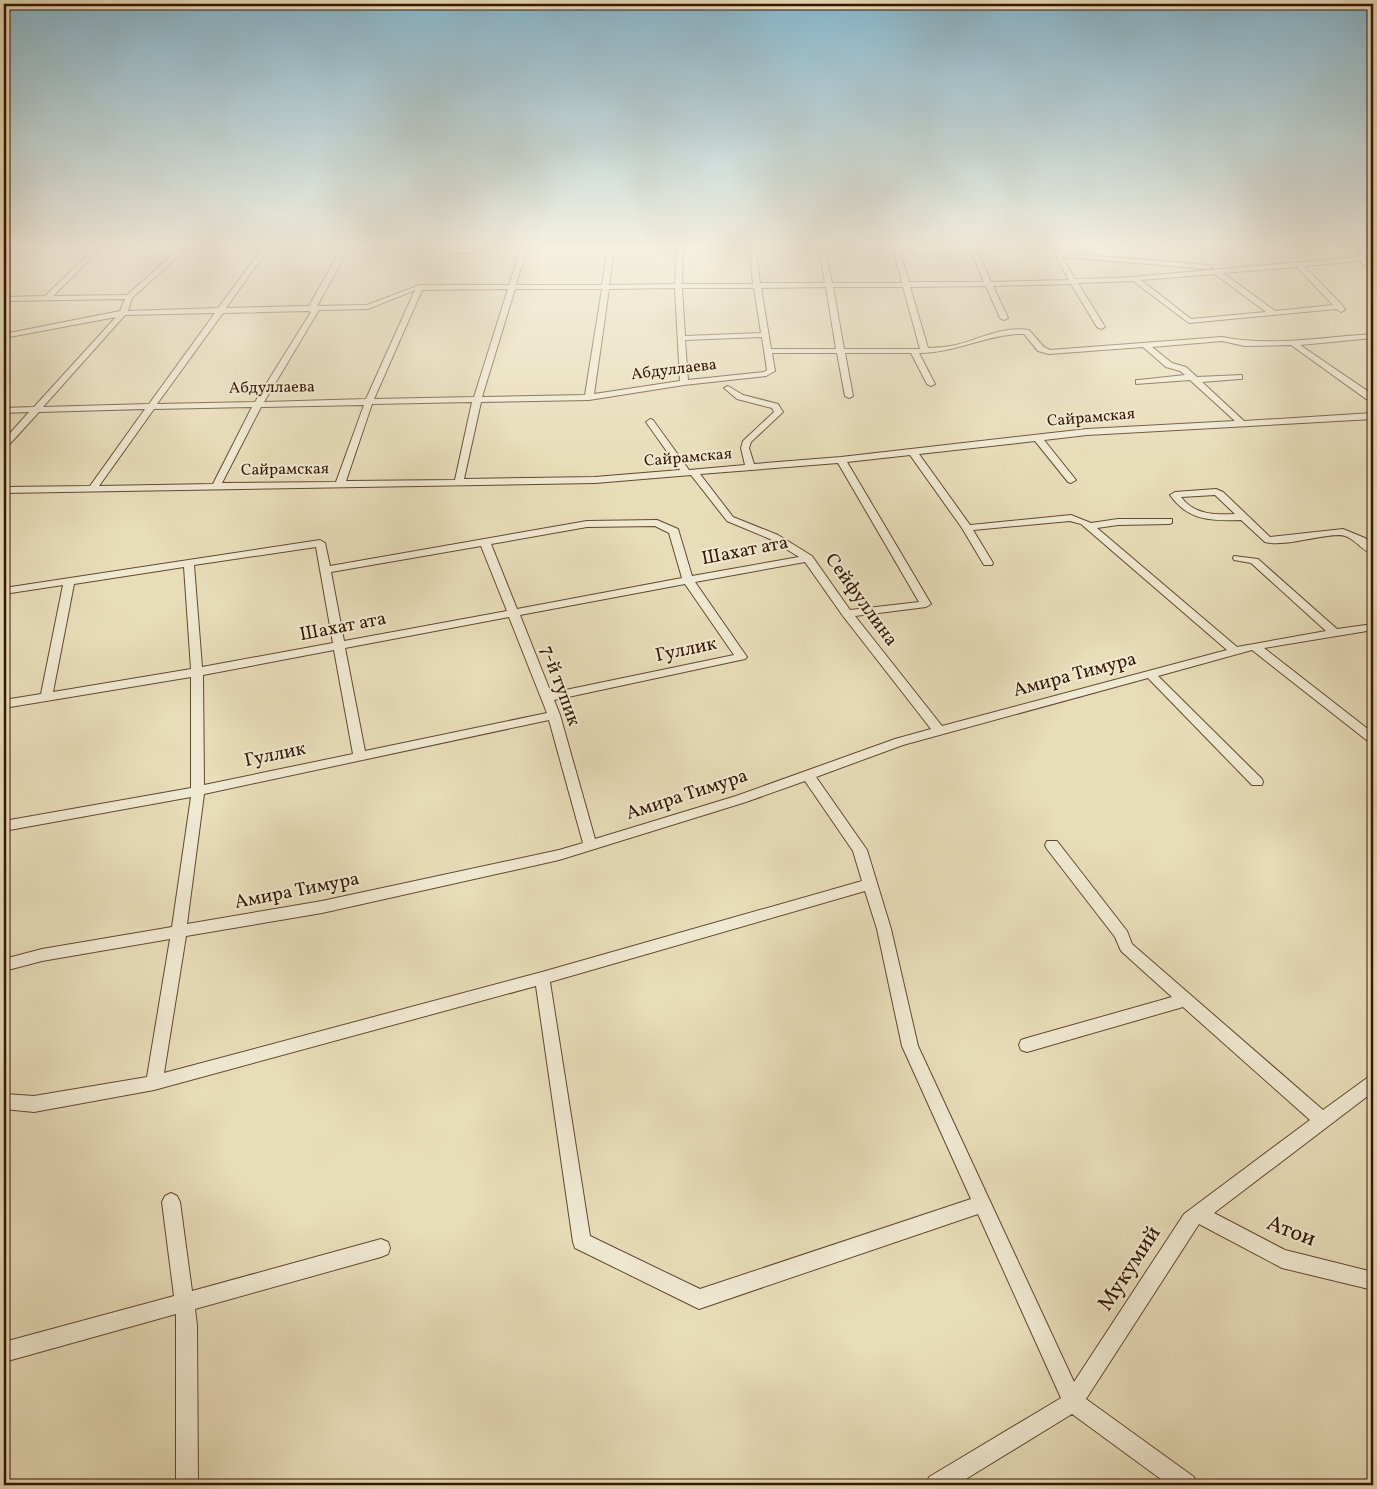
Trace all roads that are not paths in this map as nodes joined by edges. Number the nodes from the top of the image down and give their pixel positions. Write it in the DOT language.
graph roads {
  1 [pos="95,318"];
  2 [pos="119,318"];
  3 [pos="215,318"];
  4 [pos="309,318"];
  5 [pos="407,318"];
  6 [pos="503,318"];
  7 [pos="601,318"];
  8 [pos="680,318"];
  9 [pos="762,318"];
  10 [pos="834,318"];
  11 [pos="916,318"];
  12 [pos="1096,318"];
  13 [pos="1186,318"];
  14 [pos="1215,318"];
  15 [pos="1101,327"];
  16 [pos="765,335"];
  17 [pos="4,336"];
  18 [pos="1373,336"];
  19 [pos="681,338"];
  20 [pos="1293,343"];
  21 [pos="1146,345"];
  22 [pos="768,351"];
  23 [pos="839,351"];
  24 [pos="925,351"];
  25 [pos="914,352"];
  26 [pos="1239,377"];
  27 [pos="1194,378"];
  28 [pos="1139,382"];
  29 [pos="684,383"];
  30 [pos="931,384"];
  31 [pos="728,388"];
  32 [pos="588,396"];
  33 [pos="848,396"];
  34 [pos="477,400"];
  35 [pos="1373,401"];
  36 [pos="370,402"];
  37 [pos="258,404"];
  38 [pos="150,406"];
  39 [pos="35,409"];
  40 [pos="4,410"];
  41 [pos="1373,416"];
  42 [pos="650,422"];
  43 [pos="1242,423"];
  44 [pos="1038,438"];
  45 [pos="4,445"];
  46 [pos="913,452"];
  47 [pos="841,460"];
  48 [pos="750,468"];
  49 [pos="691,473"];
  50 [pos="1071,480"];
  51 [pos="459,482"];
  52 [pos="340,484"];
  53 [pos="216,486"];
  54 [pos="92,489"];
  55 [pos="4,490"];
  56 [pos="1244,517"];
  57 [pos="1169,521"];
  58 [pos="1089,526"];
  59 [pos="967,528"];
  60 [pos="485,542"];
  61 [pos="1373,552"];
  62 [pos="808,558"];
  63 [pos="1238,558"];
  64 [pos="190,563"];
  65 [pos="988,563"];
  66 [pos="325,570"];
  67 [pos="688,580"];
  68 [pos="69,582"];
  69 [pos="4,591"];
  70 [pos="512,613"];
  71 [pos="847,614"];
  72 [pos="1373,627"];
  73 [pos="1335,633"];
  74 [pos="339,646"];
  75 [pos="1254,646"];
  76 [pos="1235,651"];
  77 [pos="197,672"];
  78 [pos="1150,674"];
  79 [pos="46,697"];
  80 [pos="547,698"];
  81 [pos="4,704"];
  82 [pos="554,716"];
  83 [pos="939,731"];
  84 [pos="1373,739"];
  85 [pos="360,756"];
  86 [pos="808,774"];
  87 [pos="1257,782"];
  88 [pos="198,791"];
  89 [pos="4,826"];
  90 [pos="1052,845"];
  91 [pos="590,846"];
  92 [pos="870,884"];
  93 [pos="179,932"];
  94 [pos="4,965"];
  95 [pos="542,978"];
  96 [pos="1186,1000"];
  97 [pos="1027,1045"];
  98 [pos="154,1083"];
  99 [pos="1373,1083"];
  100 [pos="4,1102"];
  101 [pos="1323,1121"];
  102 [pos="171,1202"];
  103 [pos="983,1204"];
  104 [pos="1198,1214"];
  105 [pos="381,1248"];
  106 [pos="1373,1281"];
  107 [pos="184,1302"];
  108 [pos="4,1352"];
  109 [pos="1073,1402"];
  110 [pos="187,1485"];
  111 [pos="937,1485"];
  112 [pos="1186,1485"];
  1 -- 17 [label="street"];
  2 -- 39 [label="street"];
  3 -- 38 [label="street"];
  4 -- 37 [label="street"];
  5 -- 36 [label="street"];
  6 -- 34 [label="street"];
  7 -- 32 [label="street"];
  8 -- 19 [label="street"];
  9 -- 16 [label="street"];
  10 -- 23 [label="street"];
  11 -- 24 [label="street"];
  12 -- 15 [label="street"];
  13 -- 14 [label="street"];
  16 -- 19 [label="street"];
  16 -- 22 [label="street"];
  18 -- 20 [label="street"];
  19 -- 29 [label="street"];
  20 -- 21 [label="street"];
  20 -- 35 [label="street"];
  21 -- 24 [label="street"];
  21 -- 27 [label="street"];
  22 -- 23 [label="street"];
  22 -- 29 [label="street, Абдуллаева"];
  23 -- 25 [label="street"];
  23 -- 33 [label="street"];
  24 -- 25 [label="street"];
  25 -- 30 [label="street"];
  26 -- 27 [label="street"];
  27 -- 28 [label="street"];
  27 -- 43 [label="street"];
  29 -- 32 [label="street, Абдуллаева"];
  31 -- 48 [label="street"];
  32 -- 34 [label="street, Абдуллаева"];
  34 -- 36 [label="street, Абдуллаева"];
  34 -- 51 [label="street"];
  36 -- 37 [label="street, Абдуллаева"];
  36 -- 52 [label="street"];
  37 -- 38 [label="street, Абдуллаева"];
  37 -- 53 [label="street"];
  38 -- 39 [label="street, Абдуллаева"];
  38 -- 54 [label="street"];
  39 -- 40 [label="street, Абдуллаева"];
  39 -- 45 [label="street"];
  41 -- 43 [label="street, Сайрамская"];
  42 -- 49 [label="street, Сейфуллина"];
  43 -- 44 [label="street, Сайрамская"];
  44 -- 46 [label="street, Сайрамская"];
  44 -- 50 [label="street"];
  46 -- 47 [label="street, Сайрамская"];
  46 -- 59 [label="street"];
  47 -- 48 [label="street, Сайрамская"];
  47 -- 71 [label="street"];
  48 -- 49 [label="street, Сайрамская"];
  49 -- 51 [label="street, Сайрамская"];
  49 -- 62 [label="street, Сейфуллина"];
  51 -- 52 [label="street, Сайрамская"];
  52 -- 53 [label="street, Сайрамская"];
  53 -- 54 [label="street, Сайрамская"];
  54 -- 55 [label="street, Сайрамская"];
  56 -- 56 [label="street"];
  56 -- 61 [label="street"];
  57 -- 58 [label="street"];
  58 -- 59 [label="street"];
  58 -- 76 [label="street"];
  59 -- 65 [label="street"];
  60 -- 66 [label="street, Шахат ата"];
  60 -- 67 [label="street, Шахат ата"];
  60 -- 70 [label="street, 7-й тупик"];
  62 -- 67 [label="street, Шахат ата"];
  62 -- 71 [label="street, Сейфуллина"];
  63 -- 73 [label="street"];
  64 -- 66 [label="street"];
  64 -- 68 [label="street"];
  64 -- 77 [label="street"];
  66 -- 74 [label="street"];
  67 -- 70 [label="street, Шахат ата"];
  67 -- 80 [label="street, Гуллик"];
  68 -- 69 [label="street"];
  68 -- 79 [label="street"];
  70 -- 74 [label="street, Шахат ата"];
  70 -- 80 [label="street, 7-й тупик"];
  71 -- 83 [label="street, Сейфуллина"];
  72 -- 73 [label="street, Амира Тимура"];
  73 -- 75 [label="street, Амира Тимура"];
  74 -- 77 [label="street, Шахат ата"];
  74 -- 85 [label="street"];
  75 -- 76 [label="street, Амира Тимура"];
  75 -- 84 [label="street"];
  76 -- 78 [label="street, Амира Тимура"];
  77 -- 79 [label="street, Шахат ата"];
  77 -- 88 [label="street"];
  78 -- 83 [label="street, Амира Тимура"];
  78 -- 87 [label="street"];
  79 -- 81 [label="street, Шахат ата"];
  80 -- 82 [label="street, 7-й тупик"];
  82 -- 85 [label="street, Гуллик"];
  82 -- 91 [label="street, 7-й тупик"];
  83 -- 86 [label="street, Амира Тимура"];
  85 -- 88 [label="street, Гуллик"];
  86 -- 91 [label="street, Амира Тимура"];
  86 -- 92 [label="street"];
  88 -- 89 [label="street, Гуллик"];
  88 -- 93 [label="street"];
  90 -- 96 [label="street"];
  91 -- 93 [label="street, Амира Тимура"];
  92 -- 95 [label="street"];
  92 -- 103 [label="street"];
  93 -- 94 [label="street, Амира Тимура"];
  93 -- 98 [label="street"];
  95 -- 98 [label="street"];
  95 -- 103 [label="street"];
  96 -- 97 [label="street"];
  96 -- 101 [label="street"];
  98 -- 100 [label="street"];
  99 -- 101 [label="street, Мукумий"];
  101 -- 104 [label="street, Мукумий"];
  102 -- 107 [label="street"];
  103 -- 109 [label="street"];
  104 -- 106 [label="street, Атои"];
  104 -- 109 [label="street, Мукумий"];
  105 -- 107 [label="street"];
  107 -- 108 [label="street"];
  107 -- 110 [label="street"];
  109 -- 111 [label="street, Мукумий"];
  109 -- 112 [label="street"];
}
